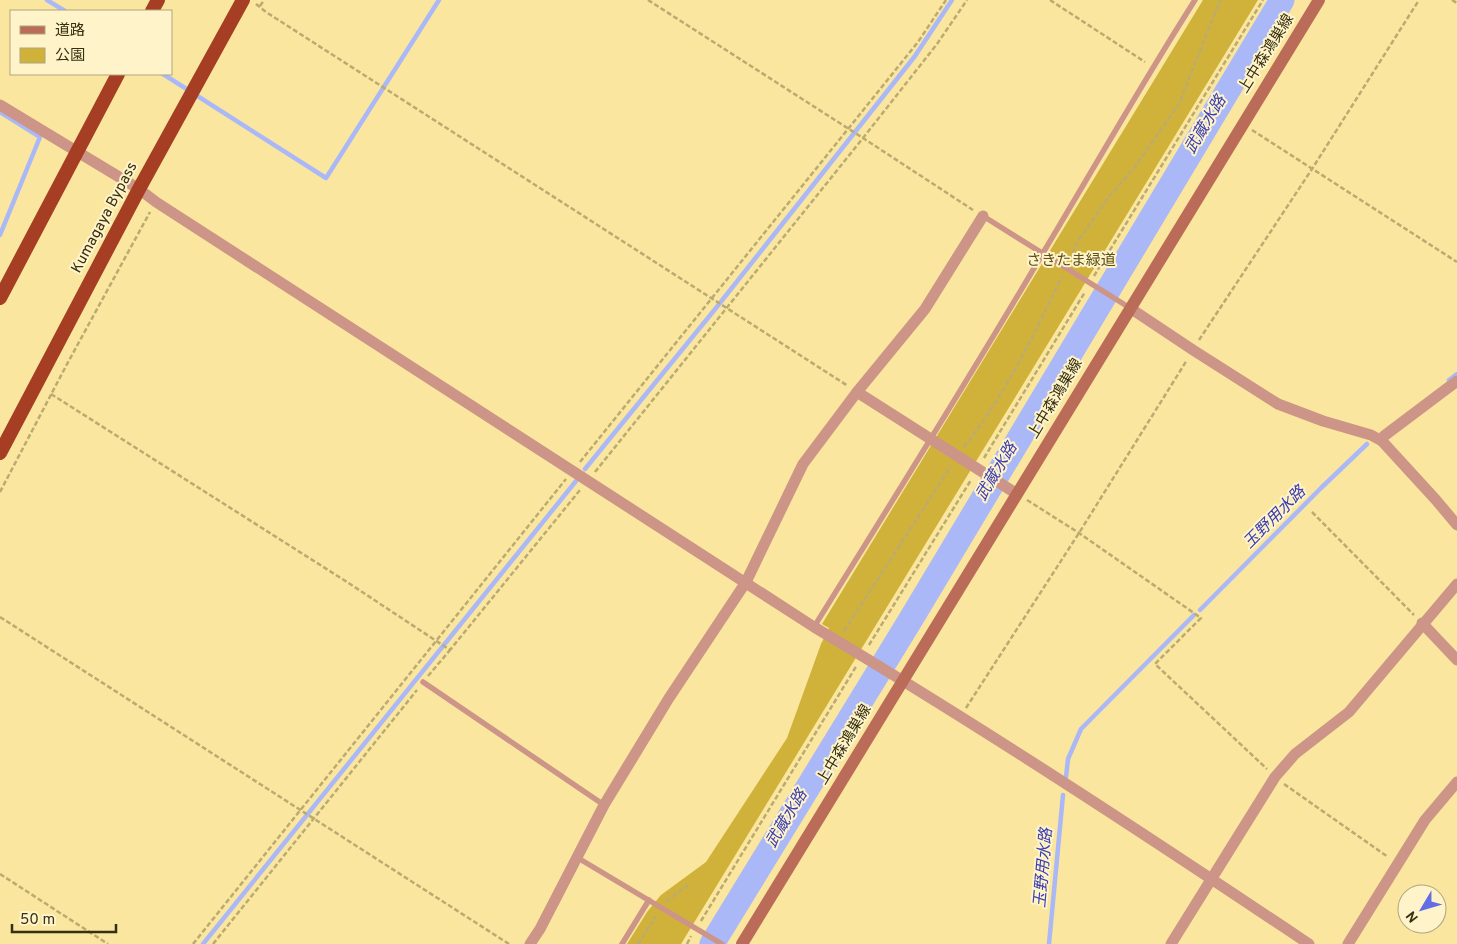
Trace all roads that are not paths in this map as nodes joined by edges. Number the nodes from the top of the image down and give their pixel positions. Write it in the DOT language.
graph roads {
  1 [pos="1195,0"];
  2 [pos="1319,0"];
  3 [pos="249,1"];
  4 [pos="117,75"];
  5 [pos="0,105"];
  6 [pos="77,151"];
  7 [pos="139,189"];
  8 [pos="983,216"];
  9 [pos="1043,254"];
  10 [pos="0,298"];
  11 [pos="1125,305"];
  12 [pos="1457,381"];
  13 [pos="857,392"];
  14 [pos="931,439"];
  15 [pos="1382,441"];
  16 [pos="0,453"];
  17 [pos="1012,490"];
  18 [pos="1457,526"];
  19 [pos="746,582"];
  20 [pos="1457,584"];
  21 [pos="1422,624"];
  22 [pos="814,627"];
  23 [pos="1457,660"];
  24 [pos="898,677"];
  25 [pos="423,682"];
  26 [pos="1457,782"];
  27 [pos="604,805"];
  28 [pos="578,858"];
  29 [pos="1211,879"];
  30 [pos="649,900"];
  31 [pos="530,944"];
  32 [pos="622,944"];
  33 [pos="722,944"];
  34 [pos="742,944"];
  35 [pos="1171,944"];
  36 [pos="1309,944"];
  37 [pos="1348,944"];
  1 -- 9 [label="lane"];
  2 -- 11 [label="main road, 上中森鴻巣線"];
  3 -- 7 [label="highway, Kumagaya Bypass"];
  4 -- 6 [label="highway"];
  5 -- 6 [label="street"];
  6 -- 7 [label="street"];
  6 -- 10 [label="highway"];
  7 -- 16 [label="highway, Kumagaya Bypass"];
  7 -- 19 [label="street"];
  8 -- 9 [label="lane"];
  8 -- 13 [label="street"];
  9 -- 11 [label="lane"];
  9 -- 14 [label="lane"];
  11 -- 15 [label="street"];
  11 -- 17 [label="main road, 上中森鴻巣線"];
  12 -- 15 [label="street"];
  13 -- 14 [label="street"];
  13 -- 19 [label="street"];
  14 -- 17 [label="street"];
  14 -- 22 [label="lane"];
  15 -- 18 [label="street"];
  17 -- 24 [label="main road, 上中森鴻巣線"];
  19 -- 22 [label="street"];
  19 -- 27 [label="street"];
  20 -- 21 [label="street"];
  21 -- 23 [label="street"];
  21 -- 29 [label="street"];
  22 -- 24 [label="street"];
  24 -- 29 [label="street"];
  24 -- 34 [label="main road, 上中森鴻巣線"];
  25 -- 27 [label="lane"];
  26 -- 37 [label="street"];
  27 -- 28 [label="street"];
  28 -- 30 [label="lane"];
  28 -- 31 [label="street"];
  29 -- 35 [label="street"];
  29 -- 36 [label="street"];
  30 -- 32 [label="lane"];
  30 -- 33 [label="lane"];
}
